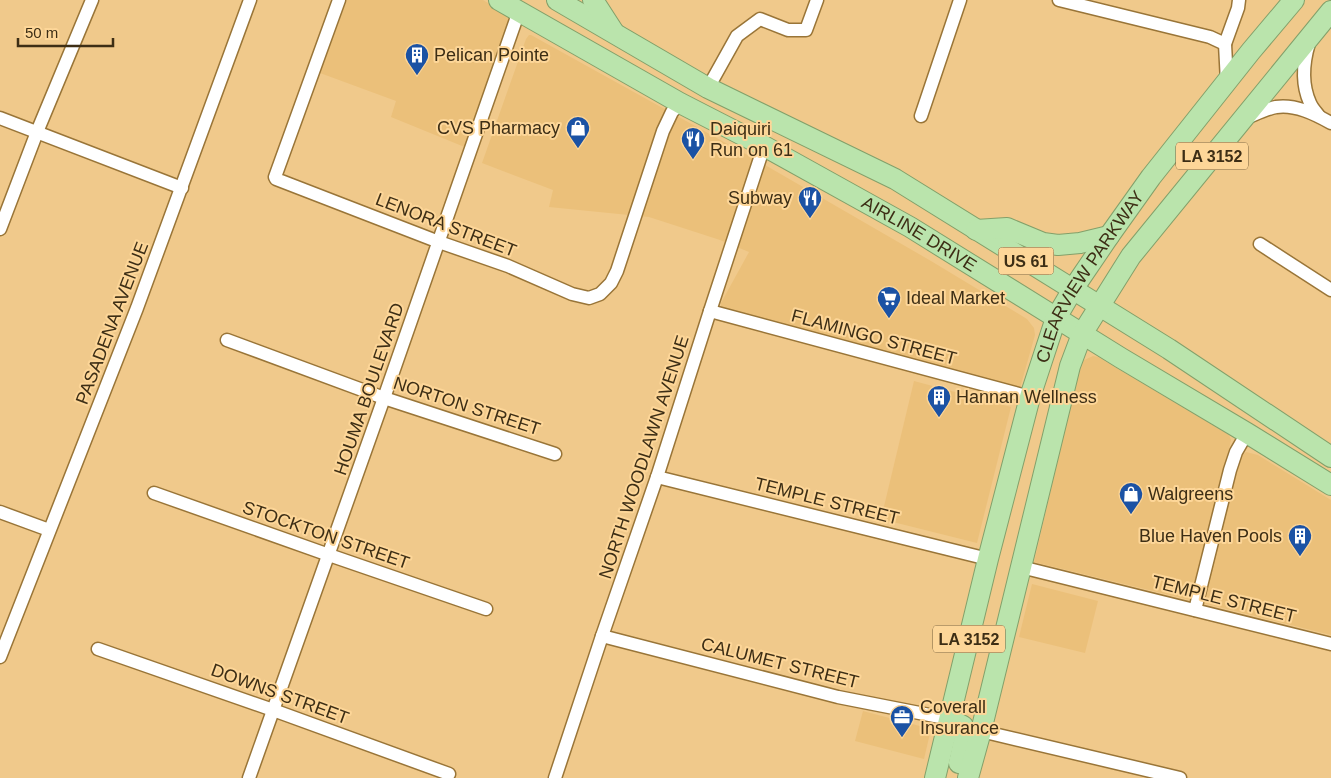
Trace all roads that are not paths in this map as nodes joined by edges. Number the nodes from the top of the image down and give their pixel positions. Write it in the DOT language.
graph roads {
  1 [pos="92,0"];
  2 [pos="250,0"];
  3 [pos="339,0"];
  4 [pos="499,0"];
  5 [pos="557,0"];
  6 [pos="593,0"];
  7 [pos="817,0"];
  8 [pos="960,0"];
  9 [pos="1059,0"];
  10 [pos="1239,0"];
  11 [pos="1294,0"];
  12 [pos="519,11"];
  13 [pos="1331,11"];
  14 [pos="614,33"];
  15 [pos="1311,34"];
  16 [pos="1225,44"];
  17 [pos="1226,82"];
  18 [pos="708,88"];
  19 [pos="680,103"];
  20 [pos="921,116"];
  21 [pos="1319,116"];
  22 [pos="0,118"];
  23 [pos="1242,120"];
  24 [pos="1331,124"];
  25 [pos="37,132"];
  26 [pos="798,132"];
  27 [pos="756,142"];
  28 [pos="182,188"];
  29 [pos="0,229"];
  30 [pos="976,230"];
  31 [pos="1109,236"];
  32 [pos="439,242"];
  33 [pos="1260,244"];
  34 [pos="1073,290"];
  35 [pos="1331,290"];
  36 [pos="1099,306"];
  37 [pos="710,311"];
  38 [pos="1056,318"];
  39 [pos="1082,334"];
  40 [pos="227,340"];
  41 [pos="1030,397"];
  42 [pos="384,398"];
  43 [pos="1247,433"];
  44 [pos="555,454"];
  45 [pos="1331,458"];
  46 [pos="657,477"];
  47 [pos="1331,485"];
  48 [pos="154,493"];
  49 [pos="0,512"];
  50 [pos="49,530"];
  51 [pos="329,555"];
  52 [pos="988,559"];
  53 [pos="1021,567"];
  54 [pos="486,609"];
  55 [pos="1195,610"];
  56 [pos="602,636"];
  57 [pos="1331,644"];
  58 [pos="98,649"];
  59 [pos="0,657"];
  60 [pos="273,710"];
  61 [pos="950,719"];
  62 [pos="981,731"];
  63 [pos="449,774"];
  64 [pos="249,778"];
  65 [pos="555,778"];
  66 [pos="935,778"];
  67 [pos="955,778"];
  68 [pos="968,778"];
  69 [pos="1180,778"];
  1 -- 25 [label="street"];
  2 -- 28 [label="street, PASADENA AVENUE"];
  3 -- 32 [label="street, LENORA STREET"];
  4 -- 12 [label="highway, AIRLINE DRIVE / US 61"];
  5 -- 14 [label="highway, AIRLINE DRIVE / US 61"];
  6 -- 14 [label="highway"];
  7 -- 18 [label="street"];
  8 -- 20 [label="street"];
  9 -- 16 [label="street"];
  10 -- 16 [label="street"];
  11 -- 17 [label="highway, CLEARVIEW PARKWAY / LA 3152"];
  12 -- 19 [label="highway, AIRLINE DRIVE / US 61"];
  12 -- 32 [label="street, HOUMA BOULEVARD"];
  13 -- 15 [label="highway, LA 3152"];
  14 -- 18 [label="highway, AIRLINE DRIVE / US 61"];
  15 -- 21 [label="street"];
  15 -- 23 [label="highway, LA 3152"];
  16 -- 17 [label="street"];
  17 -- 31 [label="highway, CLEARVIEW PARKWAY / LA 3152"];
  18 -- 26 [label="highway, AIRLINE DRIVE / US 61"];
  19 -- 27 [label="highway, AIRLINE DRIVE / US 61"];
  19 -- 32 [label="street, LENORA STREET"];
  21 -- 23 [label="street"];
  21 -- 24 [label="street"];
  22 -- 25 [label="street"];
  23 -- 36 [label="highway, LA 3152"];
  25 -- 28 [label="street"];
  25 -- 29 [label="street"];
  26 -- 27 [label="highway"];
  26 -- 30 [label="highway, AIRLINE DRIVE / US 61"];
  27 -- 37 [label="street, NORTH WOODLAWN AVENUE"];
  27 -- 38 [label="highway, AIRLINE DRIVE / US 61"];
  28 -- 50 [label="street, PASADENA AVENUE"];
  30 -- 31 [label="highway"];
  30 -- 34 [label="highway, AIRLINE DRIVE / US 61"];
  31 -- 34 [label="highway, CLEARVIEW PARKWAY / LA 3152"];
  32 -- 42 [label="street, HOUMA BOULEVARD"];
  33 -- 35 [label="street"];
  34 -- 36 [label="highway, AIRLINE DRIVE / US 61"];
  34 -- 38 [label="highway, CLEARVIEW PARKWAY / LA 3152"];
  36 -- 39 [label="highway, CLEARVIEW PARKWAY / LA 3152"];
  36 -- 45 [label="highway, AIRLINE DRIVE / US 61"];
  37 -- 41 [label="street, FLAMINGO STREET"];
  37 -- 46 [label="street, NORTH WOODLAWN AVENUE"];
  38 -- 39 [label="highway, AIRLINE DRIVE / US 61"];
  38 -- 41 [label="highway, CLEARVIEW PARKWAY / LA 3152"];
  39 -- 43 [label="highway, AIRLINE DRIVE / US 61"];
  39 -- 53 [label="highway, CLEARVIEW PARKWAY / LA 3152"];
  40 -- 42 [label="street, NORTON STREET"];
  41 -- 52 [label="highway, CLEARVIEW PARKWAY / LA 3152"];
  42 -- 44 [label="street, NORTON STREET"];
  42 -- 51 [label="street, HOUMA BOULEVARD"];
  43 -- 47 [label="highway, AIRLINE DRIVE / US 61"];
  43 -- 55 [label="street"];
  46 -- 52 [label="street, TEMPLE STREET"];
  46 -- 56 [label="street, NORTH WOODLAWN AVENUE"];
  48 -- 51 [label="street, STOCKTON STREET"];
  49 -- 50 [label="street"];
  50 -- 59 [label="street, PASADENA AVENUE"];
  51 -- 54 [label="street, STOCKTON STREET"];
  51 -- 60 [label="street, HOUMA BOULEVARD"];
  52 -- 61 [label="highway, CLEARVIEW PARKWAY / LA 3152"];
  53 -- 55 [label="street, TEMPLE STREET"];
  53 -- 62 [label="highway, CLEARVIEW PARKWAY / LA 3152"];
  55 -- 57 [label="street, TEMPLE STREET"];
  56 -- 61 [label="street, CALUMET STREET"];
  56 -- 65 [label="street, NORTH WOODLAWN AVENUE"];
  58 -- 60 [label="street, DOWNS STREET"];
  60 -- 63 [label="street, DOWNS STREET"];
  60 -- 64 [label="street, HOUMA BOULEVARD"];
  61 -- 66 [label="highway, CLEARVIEW PARKWAY / LA 3152"];
  61 -- 67 [label="highway"];
  62 -- 68 [label="highway, CLEARVIEW PARKWAY / LA 3152"];
  62 -- 69 [label="street"];
}
